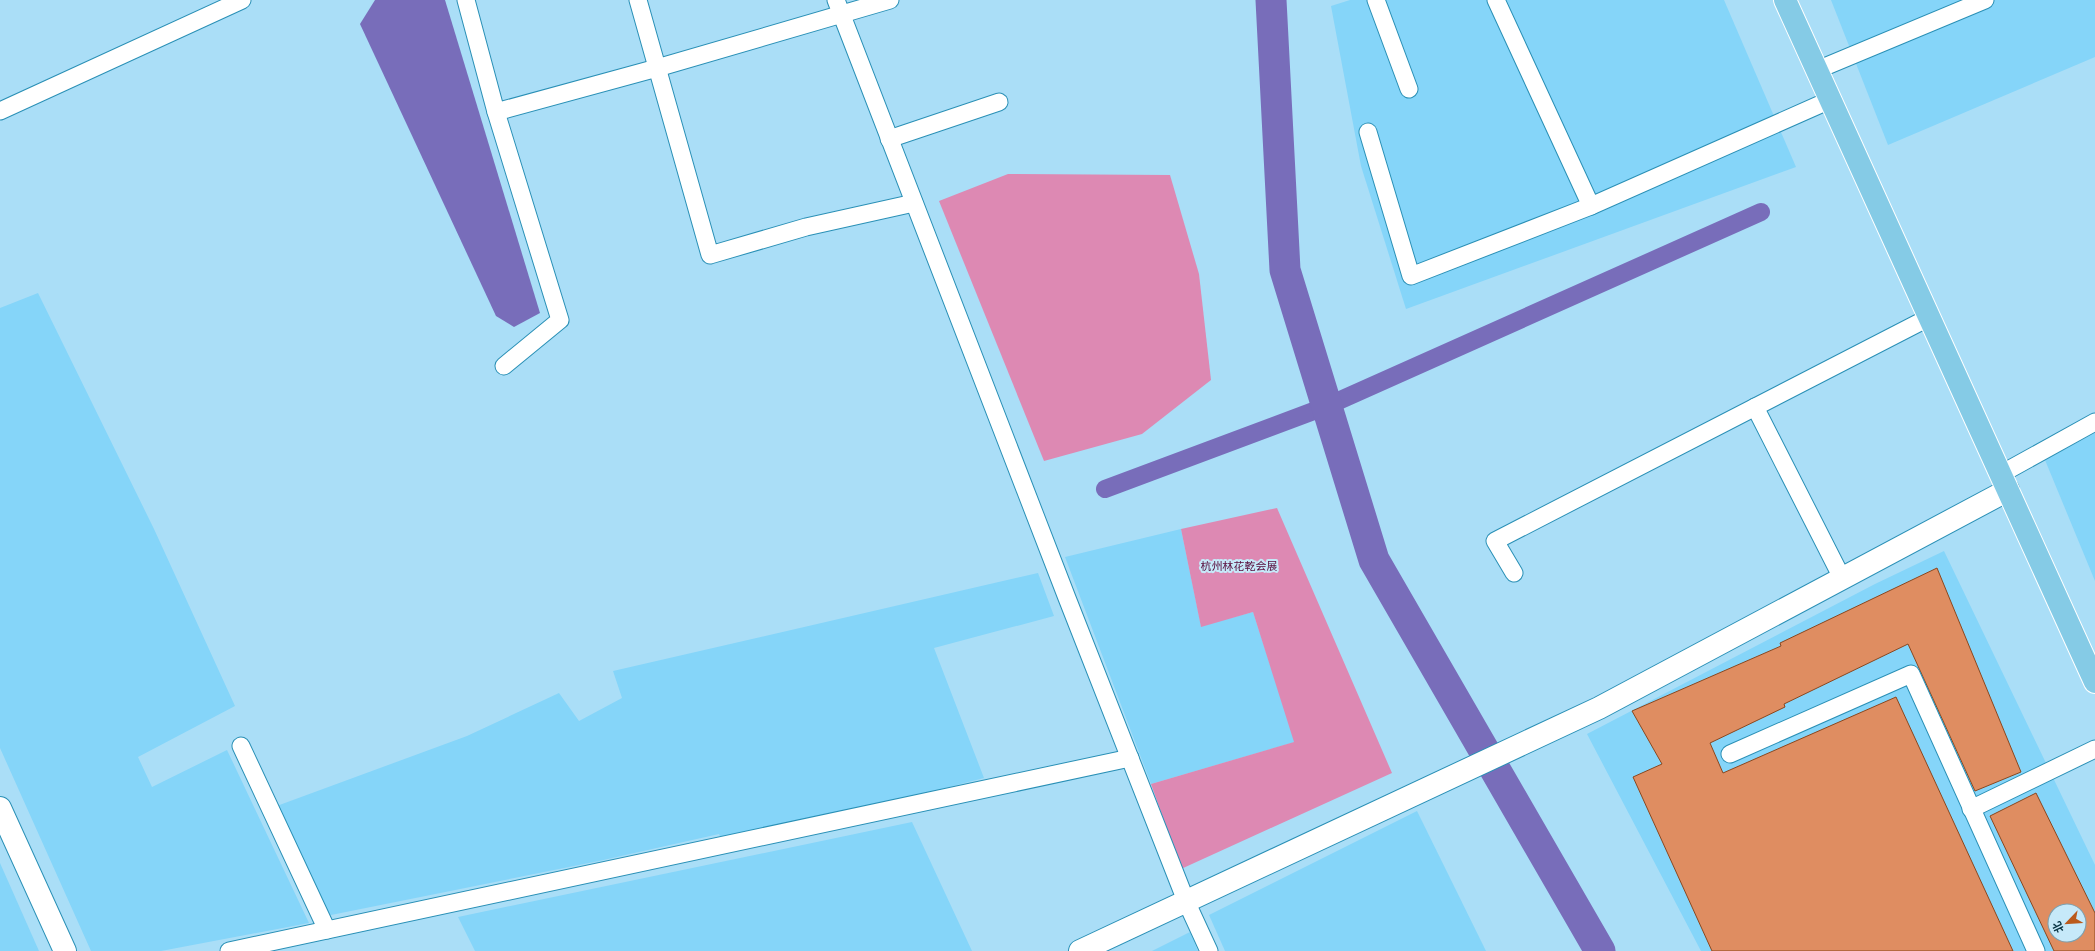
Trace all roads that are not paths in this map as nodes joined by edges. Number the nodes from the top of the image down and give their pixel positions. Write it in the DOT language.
graph roads {
  1 [pos="242,0"];
  2 [pos="466,0"];
  3 [pos="638,0"];
  4 [pos="890,0"];
  5 [pos="1376,0"];
  6 [pos="1496,0"];
  7 [pos="1785,0"];
  8 [pos="1985,0"];
  9 [pos="839,6"];
  10 [pos="657,68"];
  11 [pos="1817,70"];
  12 [pos="1409,89"];
  13 [pos="1830,100"];
  14 [pos="999,102"];
  15 [pos="0,111"];
  16 [pos="496,112"];
  17 [pos="1368,132"];
  18 [pos="889,139"];
  19 [pos="914,202"];
  20 [pos="1590,206"];
  21 [pos="1930,316"];
  22 [pos="504,366"];
  23 [pos="1755,407"];
  24 [pos="2095,422"];
  25 [pos="2004,482"];
  26 [pos="1514,573"];
  27 [pos="1842,578"];
  28 [pos="2095,682"];
  29 [pos="241,746"];
  30 [pos="2095,748"];
  31 [pos="1730,754"];
  32 [pos="1130,758"];
  33 [pos="0,808"];
  34 [pos="1971,808"];
  35 [pos="1186,901"];
  36 [pos="327,930"];
  37 [pos="64,951"];
  38 [pos="229,951"];
  39 [pos="1080,951"];
  40 [pos="1209,951"];
  41 [pos="2036,951"];
  1 -- 15 [label="street"];
  2 -- 16 [label="street"];
  3 -- 10 [label="street"];
  4 -- 9 [label="street"];
  5 -- 12 [label="street"];
  6 -- 20 [label="street"];
  7 -- 11 [label="main road"];
  8 -- 11 [label="street"];
  9 -- 10 [label="street"];
  9 -- 18 [label="street"];
  10 -- 16 [label="street"];
  10 -- 19 [label="street"];
  11 -- 13 [label="main road"];
  13 -- 20 [label="street"];
  13 -- 21 [label="main road"];
  14 -- 18 [label="street"];
  16 -- 22 [label="street"];
  17 -- 20 [label="street"];
  18 -- 19 [label="street"];
  19 -- 32 [label="street"];
  21 -- 23 [label="street"];
  21 -- 25 [label="main road"];
  23 -- 26 [label="street"];
  23 -- 27 [label="street"];
  24 -- 25 [label="street"];
  25 -- 27 [label="street"];
  25 -- 28 [label="main road"];
  27 -- 35 [label="street"];
  29 -- 36 [label="street"];
  30 -- 34 [label="street"];
  31 -- 34 [label="street"];
  32 -- 35 [label="street"];
  32 -- 36 [label="street"];
  33 -- 37 [label="street"];
  34 -- 41 [label="street"];
  35 -- 39 [label="street"];
  35 -- 40 [label="street"];
  36 -- 38 [label="street"];
}
